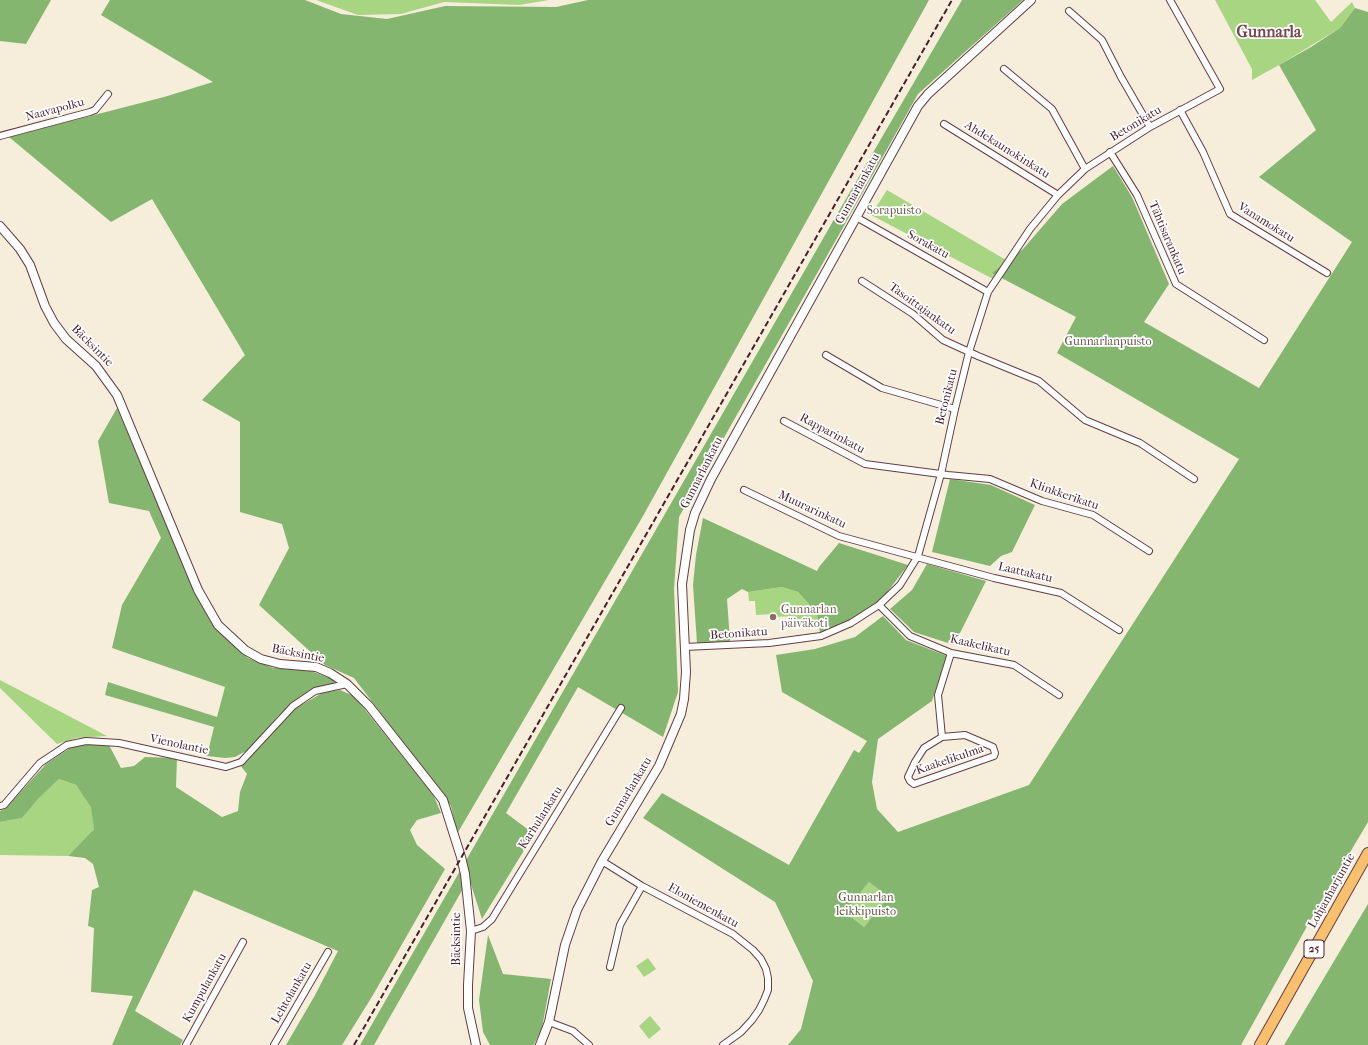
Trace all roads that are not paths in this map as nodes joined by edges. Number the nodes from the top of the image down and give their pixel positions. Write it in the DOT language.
graph roads {
  1 [pos="1031,0"];
  2 [pos="1170,0"];
  3 [pos="1069,11"];
  4 [pos="1004,69"];
  5 [pos="108,94"];
  6 [pos="1180,110"];
  7 [pos="944,124"];
  8 [pos="1150,127"];
  9 [pos="0,136"];
  10 [pos="1110,152"];
  11 [pos="1085,169"];
  12 [pos="1058,195"];
  13 [pos="856,217"];
  14 [pos="0,226"];
  15 [pos="1327,273"];
  16 [pos="862,281"];
  17 [pos="988,292"];
  18 [pos="1264,340"];
  19 [pos="969,352"];
  20 [pos="826,355"];
  21 [pos="955,409"];
  22 [pos="784,421"];
  23 [pos="941,474"];
  24 [pos="1194,478"];
  25 [pos="744,490"];
  26 [pos="1149,551"];
  27 [pos="918,556"];
  28 [pos="879,605"];
  29 [pos="1119,630"];
  30 [pos="685,647"];
  31 [pos="951,653"];
  32 [pos="347,684"];
  33 [pos="1059,695"];
  34 [pos="621,708"];
  35 [pos="942,737"];
  36 [pos="0,806"];
  37 [pos="1368,854"];
  38 [pos="602,861"];
  39 [pos="642,886"];
  40 [pos="471,931"];
  41 [pos="243,942"];
  42 [pos="328,952"];
  43 [pos="610,967"];
  44 [pos="548,1022"];
  45 [pos="186,1045"];
  46 [pos="274,1045"];
  47 [pos="476,1045"];
  48 [pos="540,1045"];
  49 [pos="590,1045"];
  50 [pos="723,1045"];
  51 [pos="1260,1045"];
  1 -- 13 [label="street, Gunnarlankatu"];
  2 -- 6 [label="street, Betonikatu"];
  3 -- 8 [label="street"];
  4 -- 11 [label="street"];
  5 -- 9 [label="street, Naavapolku"];
  6 -- 8 [label="street, Betonikatu"];
  6 -- 15 [label="street, Vanamokatu"];
  7 -- 12 [label="street, Ahdekaunokinkatu"];
  8 -- 10 [label="street, Betonikatu"];
  10 -- 11 [label="street, Betonikatu"];
  10 -- 18 [label="street, Tähtisarankatu"];
  11 -- 12 [label="street, Betonikatu"];
  12 -- 17 [label="street, Betonikatu"];
  13 -- 17 [label="street, Sorakatu"];
  13 -- 30 [label="street, Gunnarlankatu"];
  14 -- 32 [label="street, Bäcksintie"];
  16 -- 19 [label="street, Tasoittajankatu"];
  17 -- 19 [label="street, Betonikatu"];
  19 -- 21 [label="street, Betonikatu"];
  19 -- 24 [label="street, Tasoittajankatu"];
  20 -- 21 [label="street"];
  21 -- 23 [label="street, Betonikatu"];
  22 -- 23 [label="street, Rapparinkatu"];
  23 -- 26 [label="street, Klinkkerikatu"];
  23 -- 27 [label="street, Betonikatu"];
  25 -- 27 [label="street, Muurarinkatu"];
  27 -- 28 [label="street, Betonikatu"];
  27 -- 29 [label="street, Laattakatu"];
  28 -- 30 [label="street, Betonikatu"];
  28 -- 31 [label="street, Kaakelikatu"];
  30 -- 38 [label="street, Gunnarlankatu"];
  31 -- 33 [label="street, Kaakelikatu"];
  31 -- 35 [label="street, Kaakelikulma"];
  32 -- 36 [label="street, Vienolantie"];
  32 -- 40 [label="street, Bäcksintie"];
  34 -- 40 [label="street, Karhulankatu"];
  35 -- 35 [label="street, Kaakelikulma"];
  37 -- 51 [label="highway, Lohjanharjuntie / 25"];
  38 -- 39 [label="street, Eloniemenkatu"];
  38 -- 44 [label="street, Gunnarlankatu"];
  39 -- 43 [label="street"];
  39 -- 50 [label="street, Eloniemenkatu"];
  40 -- 47 [label="street, Bäcksintie"];
  41 -- 45 [label="street, Kumpulankatu"];
  42 -- 46 [label="street, Lehtolankatu"];
  44 -- 48 [label="street, Gunnarlankatu"];
  44 -- 49 [label="street"];
}
